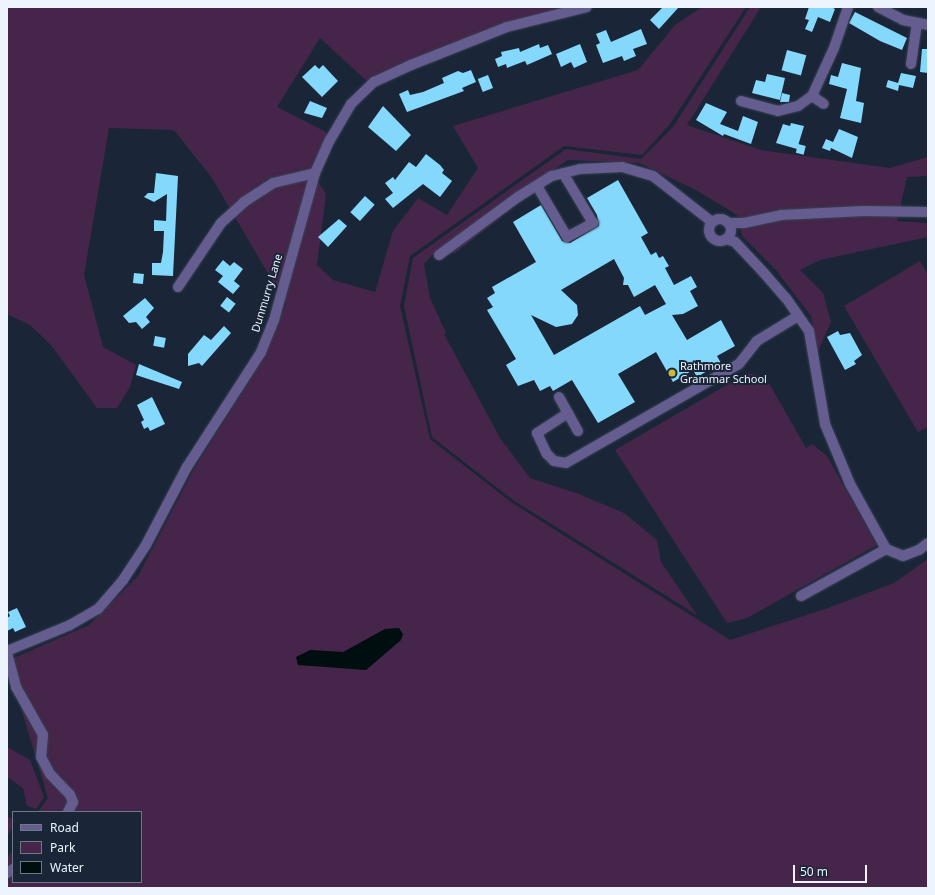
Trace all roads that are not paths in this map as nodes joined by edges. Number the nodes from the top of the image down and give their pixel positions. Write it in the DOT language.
graph roads {
  1 [pos="587,7"];
  2 [pos="848,7"];
  3 [pos="878,7"];
  4 [pos="917,23"];
  5 [pos="928,25"];
  6 [pos="911,64"];
  7 [pos="812,96"];
  8 [pos="741,101"];
  9 [pos="824,104"];
  10 [pos="315,173"];
  11 [pos="564,173"];
  12 [pos="537,186"];
  13 [pos="928,212"];
  14 [pos="712,222"];
  15 [pos="728,223"];
  16 [pos="726,239"];
  17 [pos="439,256"];
  18 [pos="178,287"];
  19 [pos="798,316"];
  20 [pos="559,396"];
  21 [pos="568,413"];
  22 [pos="578,431"];
  23 [pos="928,543"];
  24 [pos="886,549"];
  25 [pos="801,596"];
  26 [pos="7,652"];
  27 [pos="68,811"];
  1 -- 10 [label="street, Dunmurry Lane"];
  2 -- 7 [label="street"];
  3 -- 4 [label="street"];
  4 -- 5 [label="street"];
  4 -- 6 [label="street"];
  7 -- 8 [label="street"];
  7 -- 9 [label="street"];
  10 -- 18 [label="street"];
  10 -- 26 [label="street, Dunmurry Lane"];
  11 -- 12 [label="street"];
  11 -- 12 [label="street"];
  11 -- 14 [label="street"];
  12 -- 17 [label="street"];
  13 -- 15 [label="street"];
  14 -- 15 [label="street"];
  14 -- 16 [label="street"];
  15 -- 16 [label="street"];
  16 -- 19 [label="street"];
  19 -- 21 [label="street"];
  19 -- 24 [label="street"];
  20 -- 21 [label="street"];
  21 -- 22 [label="street"];
  23 -- 24 [label="street"];
  24 -- 25 [label="street"];
  26 -- 27 [label="street"];
}
